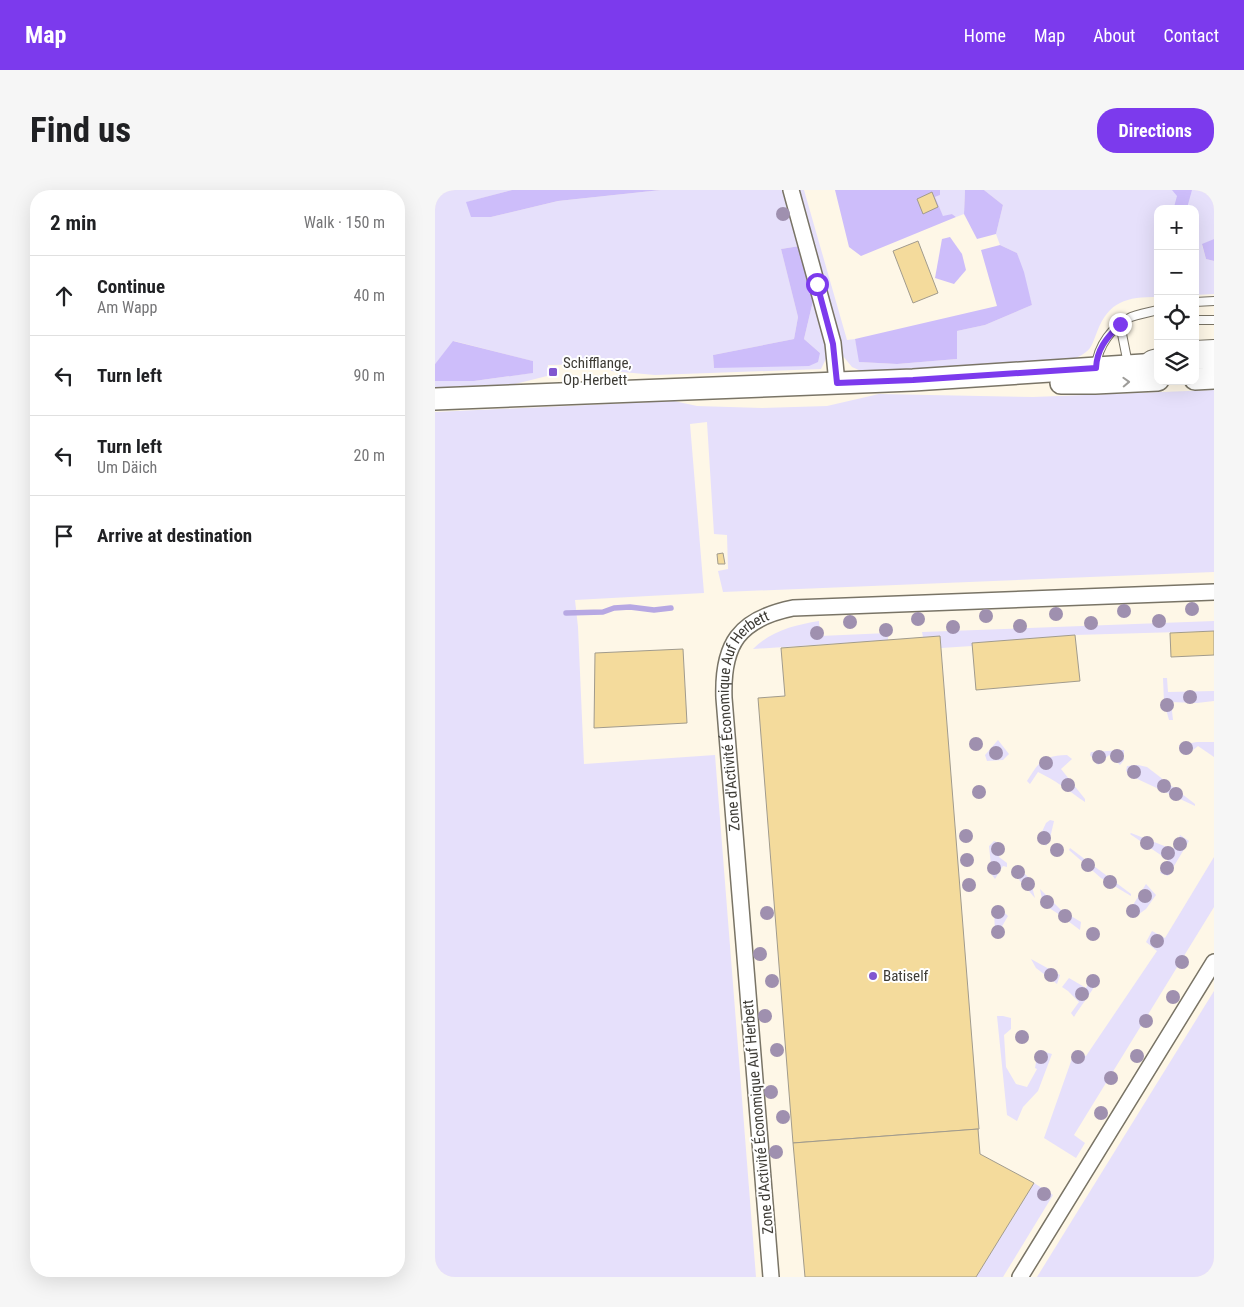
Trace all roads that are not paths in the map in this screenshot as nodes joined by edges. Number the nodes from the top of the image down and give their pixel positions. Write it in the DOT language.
graph roads {
  1 [pos="791,190"];
  2 [pos="1214,301"];
  3 [pos="1199,302"];
  4 [pos="1154,311"];
  5 [pos="1199,320"];
  6 [pos="1214,320"];
  7 [pos="1120,324"];
  8 [pos="1214,354"];
  9 [pos="1199,355"];
  10 [pos="1214,361"];
  11 [pos="1199,362"];
  12 [pos="1096,368"];
  13 [pos="1151,368"];
  14 [pos="1214,378"];
  15 [pos="1199,379"];
  16 [pos="913,380"];
  17 [pos="837,383"];
  18 [pos="435,399"];
  19 [pos="1214,592"];
  20 [pos="1214,962"];
  21 [pos="771,1277"];
  22 [pos="1020,1277"];
  1 -- 17 [label="street"];
  2 -- 3 [label="lane"];
  4 -- 7 [label="lane"];
  5 -- 6 [label="lane"];
  7 -- 12 [label="lane"];
  7 -- 13 [label="lane"];
  8 -- 9 [label="highway"];
  10 -- 11 [label="main road"];
  12 -- 13 [label="main road"];
  12 -- 16 [label="main road"];
  16 -- 13 [label="main road, one-way"];
  14 -- 15 [label="main road"];
  16 -- 17 [label="main road"];
  17 -- 18 [label="main road"];
  19 -- 21 [label="street, Zone d'Activité Économique Auf Herbett"];
  20 -- 22 [label="street"];
}
